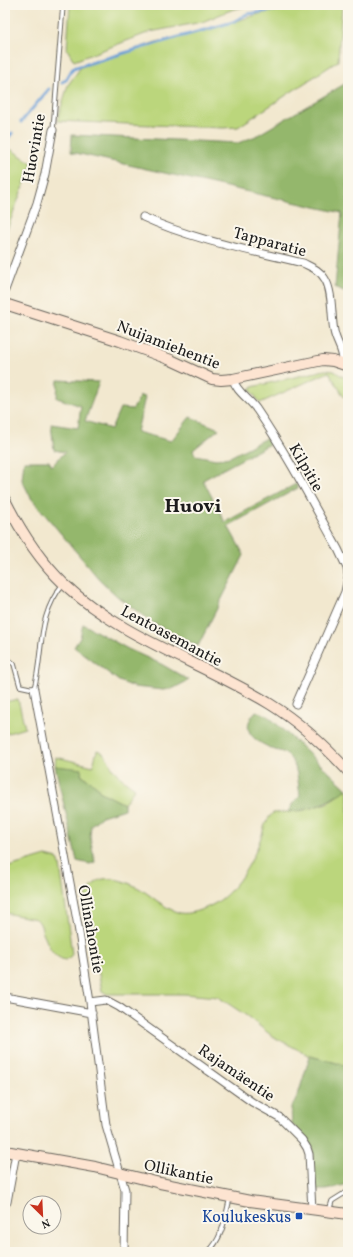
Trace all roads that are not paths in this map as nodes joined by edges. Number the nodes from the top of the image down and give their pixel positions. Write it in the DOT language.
graph roads {
  1 [pos="63,5"];
  2 [pos="53,130"];
  3 [pos="143,217"];
  4 [pos="5,290"];
  5 [pos="5,304"];
  6 [pos="345,364"];
  7 [pos="233,379"];
  8 [pos="5,500"];
  9 [pos="348,576"];
  10 [pos="64,584"];
  11 [pos="5,657"];
  12 [pos="34,689"];
  13 [pos="296,704"];
  14 [pos="348,771"];
  15 [pos="5,997"];
  16 [pos="90,1002"];
  17 [pos="92,1013"];
  18 [pos="5,1151"];
  19 [pos="16,1153"];
  20 [pos="120,1172"];
  21 [pos="348,1191"];
  22 [pos="230,1197"];
  23 [pos="7,1202"];
  24 [pos="312,1210"];
  25 [pos="329,1212"];
  26 [pos="348,1214"];
  27 [pos="124,1252"];
  28 [pos="208,1252"];
  1 -- 2 [label="lane, Huovintie"];
  2 -- 4 [label="street, Huovintie"];
  3 -- 6 [label="street, Tapparatie"];
  5 -- 7 [label="street, Nuijamiehentie"];
  6 -- 7 [label="street, Nuijamiehentie"];
  7 -- 9 [label="street, Kilpitie"];
  8 -- 10 [label="street, Lentoasemantie"];
  9 -- 13 [label="street, Kilpitie"];
  10 -- 12 [label="lane"];
  10 -- 14 [label="street, Lentoasemantie"];
  11 -- 12 [label="lane"];
  12 -- 16 [label="street, Ollinahontie"];
  15 -- 17 [label="street"];
  16 -- 17 [label="street, Ollinahontie"];
  16 -- 24 [label="street, Rajamäentie"];
  17 -- 20 [label="street, Ollinahontie"];
  18 -- 19 [label="street, Ollikantie"];
  19 -- 20 [label="street, Ollikantie"];
  19 -- 23 [label="street"];
  20 -- 22 [label="street, Ollikantie"];
  20 -- 27 [label="street, Ollinahontie"];
  21 -- 25 [label="lane"];
  22 -- 24 [label="street, Ollikantie"];
  22 -- 28 [label="lane"];
  24 -- 25 [label="street, Ollikantie"];
  25 -- 26 [label="street, Ollikantie"];
}
